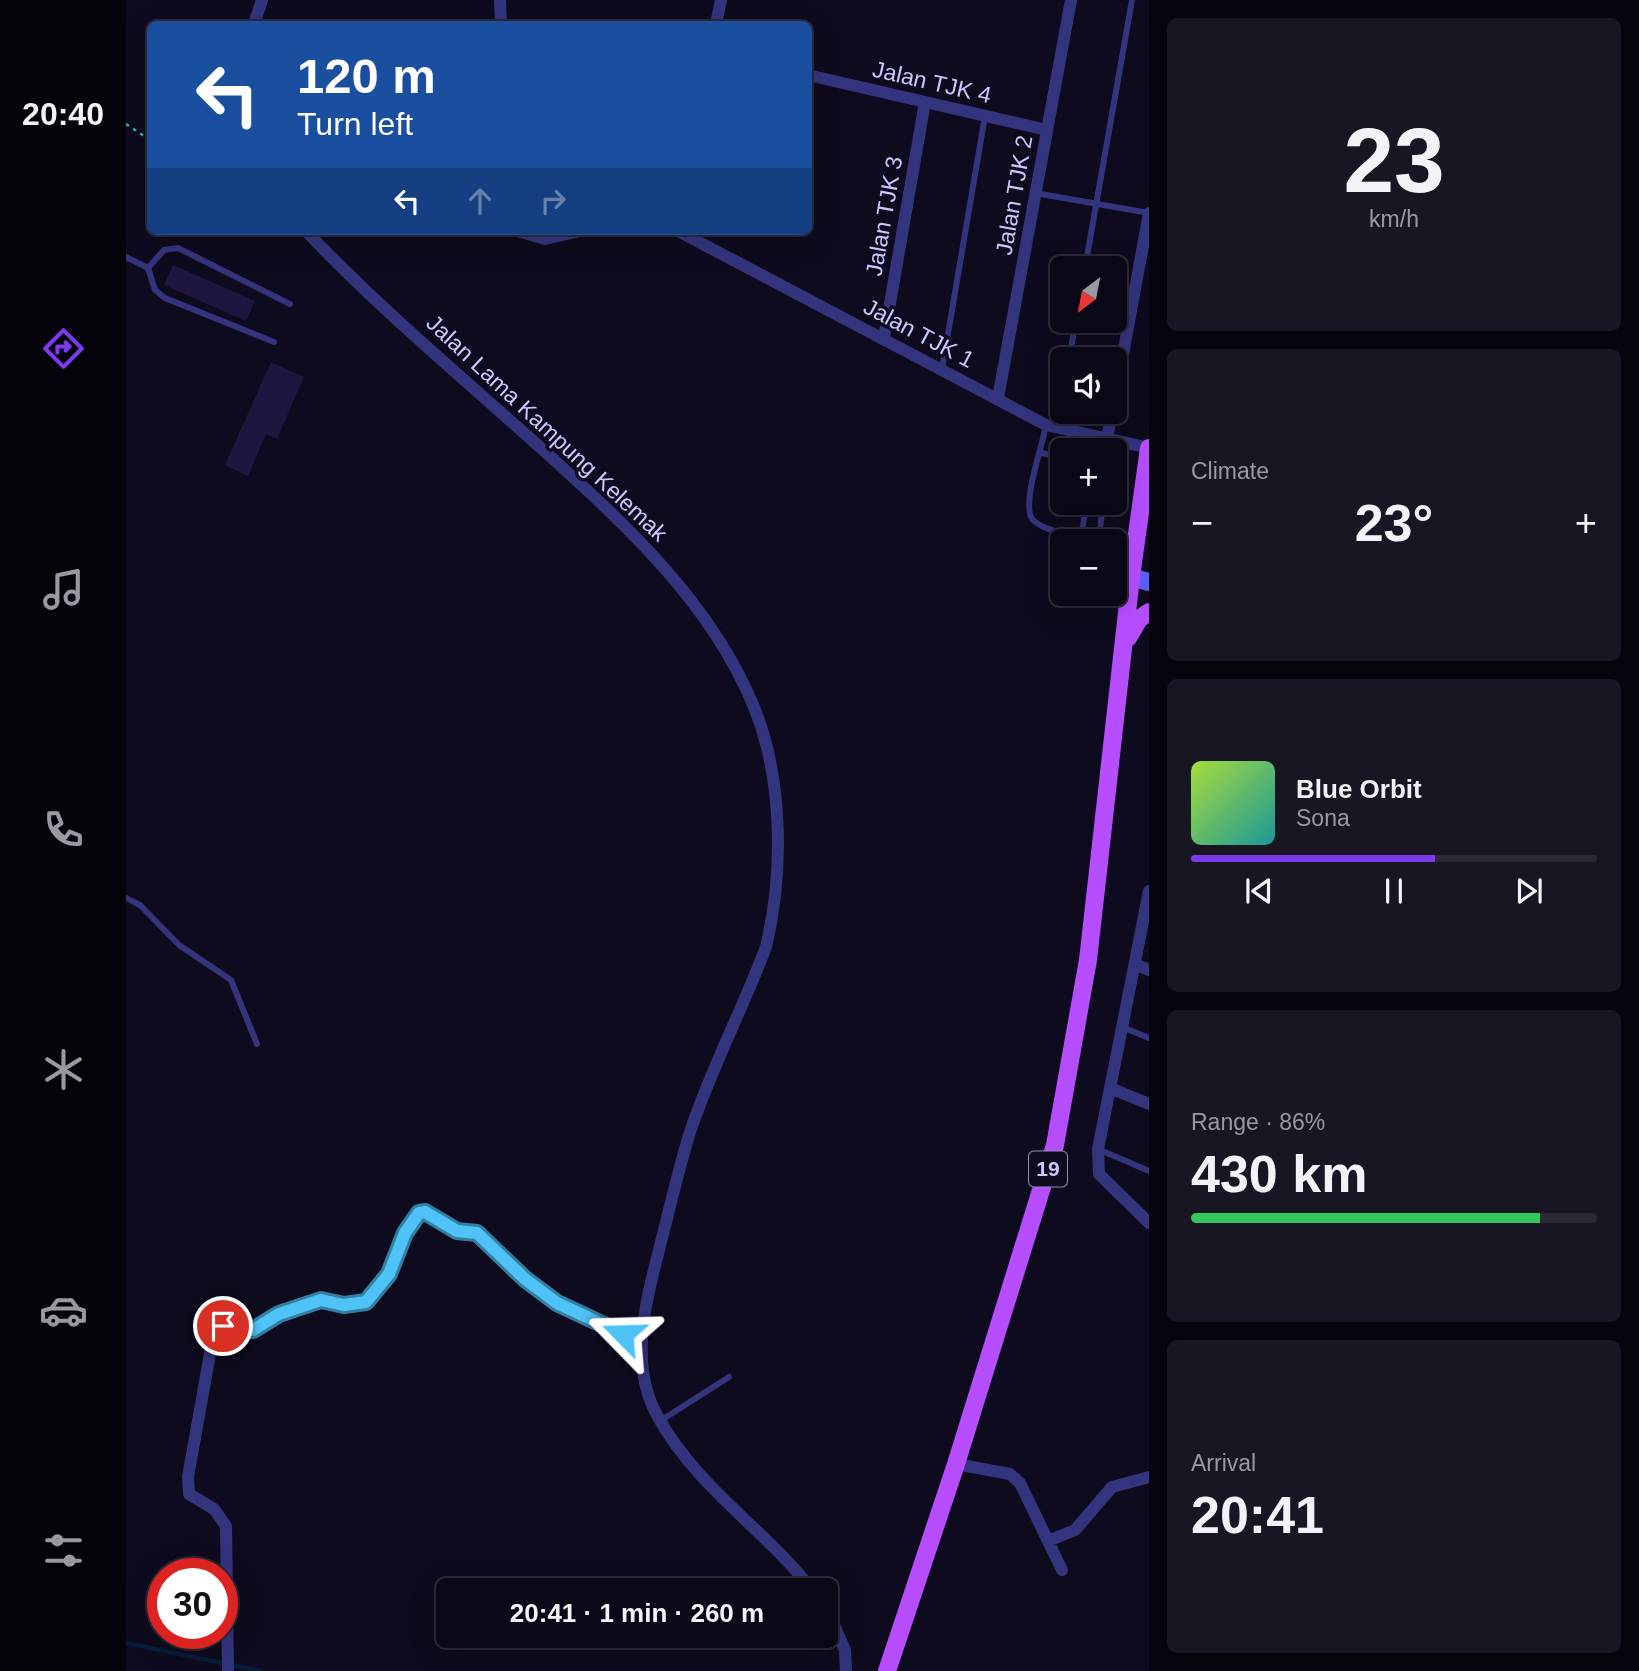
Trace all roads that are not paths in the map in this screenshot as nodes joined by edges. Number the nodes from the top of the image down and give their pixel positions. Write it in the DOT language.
graph roads {
  1 [pos="262,0"];
  2 [pos="500,0"];
  3 [pos="721,0"];
  4 [pos="1071,0"];
  5 [pos="1132,0"];
  6 [pos="255,21"];
  7 [pos="501,21"];
  8 [pos="717,21"];
  9 [pos="812,76"];
  10 [pos="925,102"];
  11 [pos="985,116"];
  12 [pos="1047,130"];
  13 [pos="1035,193"];
  14 [pos="1097,204"];
  15 [pos="1149,213"];
  16 [pos="1148,228"];
  17 [pos="310,235"];
  18 [pos="532,235"];
  19 [pos="562,235"];
  20 [pos="686,235"];
  21 [pos="1087,256"];
  22 [pos="126,257"];
  23 [pos="148,268"];
  24 [pos="290,304"];
  25 [pos="884,338"];
  26 [pos="274,342"];
  27 [pos="1125,347"];
  28 [pos="942,369"];
  29 [pos="998,398"];
  30 [pos="1052,426"];
  31 [pos="1087,438"];
  32 [pos="1127,446"];
  33 [pos="1149,448"];
  34 [pos="1042,453"];
  35 [pos="1050,455"];
  36 [pos="1146,468"];
  37 [pos="1149,486"];
  38 [pos="1054,529"];
  39 [pos="1127,546"];
  40 [pos="1135,548"];
  41 [pos="1131,577"];
  42 [pos="1149,582"];
  43 [pos="1149,612"];
  44 [pos="1123,648"];
  45 [pos="126,898"];
  46 [pos="1148,900"];
  47 [pos="1135,964"];
  48 [pos="1149,970"];
  49 [pos="1122,1027"];
  50 [pos="1149,1038"];
  51 [pos="257,1044"];
  52 [pos="1110,1088"];
  53 [pos="1149,1104"];
  54 [pos="1098,1149"];
  55 [pos="1149,1171"];
  56 [pos="1149,1223"];
  57 [pos="642,1340"];
  58 [pos="729,1377"];
  59 [pos="660,1421"];
  60 [pos="956,1464"];
  61 [pos="1149,1477"];
  62 [pos="1048,1541"];
  63 [pos="1062,1570"];
  64 [pos="800,1578"];
  65 [pos="838,1634"];
  66 [pos="228,1667"];
  67 [pos="846,1671"];
  68 [pos="887,1671"];
  1 -- 6 [label="street"];
  2 -- 7 [label="street"];
  3 -- 8 [label="street"];
  4 -- 12 [label="street, Jalan TJK 2"];
  5 -- 14 [label="lane"];
  9 -- 10 [label="street, Jalan TJK 4"];
  10 -- 11 [label="street, Jalan TJK 4"];
  10 -- 25 [label="street, Jalan TJK 3"];
  11 -- 12 [label="street, Jalan TJK 4"];
  11 -- 28 [label="lane"];
  12 -- 13 [label="street, Jalan TJK 2"];
  13 -- 14 [label="lane"];
  13 -- 29 [label="street, Jalan TJK 2"];
  14 -- 15 [label="lane"];
  14 -- 21 [label="lane"];
  15 -- 16 [label="street"];
  16 -- 27 [label="street"];
  17 -- 57 [label="street, Jalan Lama Kampung Kelemak"];
  18 -- 19 [label="street"];
  20 -- 25 [label="street, Jalan TJK 1"];
  22 -- 23 [label="lane"];
  23 -- 24 [label="lane"];
  23 -- 26 [label="lane"];
  25 -- 28 [label="street, Jalan TJK 1"];
  28 -- 29 [label="street, Jalan TJK 1"];
  29 -- 30 [label="street, Jalan TJK 1"];
  30 -- 31 [label="street, Jalan TJK 1"];
  30 -- 34 [label="lane"];
  32 -- 33 [label="street, Jalan TJK 1"];
  33 -- 36 [label="main road, 19"];
  34 -- 35 [label="lane"];
  34 -- 38 [label="lane"];
  36 -- 37 [label="main road"];
  36 -- 40 [label="main road, 19"];
  39 -- 40 [label="lane"];
  40 -- 41 [label="main road, 19"];
  41 -- 42 [label="street"];
  41 -- 44 [label="main road, 19"];
  43 -- 44 [label="main road"];
  44 -- 60 [label="main road, 19"];
  45 -- 51 [label="lane"];
  46 -- 47 [label="street"];
  47 -- 48 [label="street"];
  47 -- 49 [label="street"];
  49 -- 50 [label="lane"];
  49 -- 52 [label="street"];
  52 -- 53 [label="street"];
  52 -- 54 [label="street"];
  54 -- 55 [label="lane"];
  54 -- 56 [label="street"];
  57 -- 59 [label="street, Jalan Lama Kampung Kelemak"];
  57 -- 66 [label="street"];
  58 -- 59 [label="lane"];
  59 -- 64 [label="street, Jalan Lama Kampung Kelemak"];
  60 -- 62 [label="street"];
  60 -- 68 [label="main road, 19"];
  61 -- 62 [label="street"];
  62 -- 63 [label="street"];
  65 -- 67 [label="street"];
}
